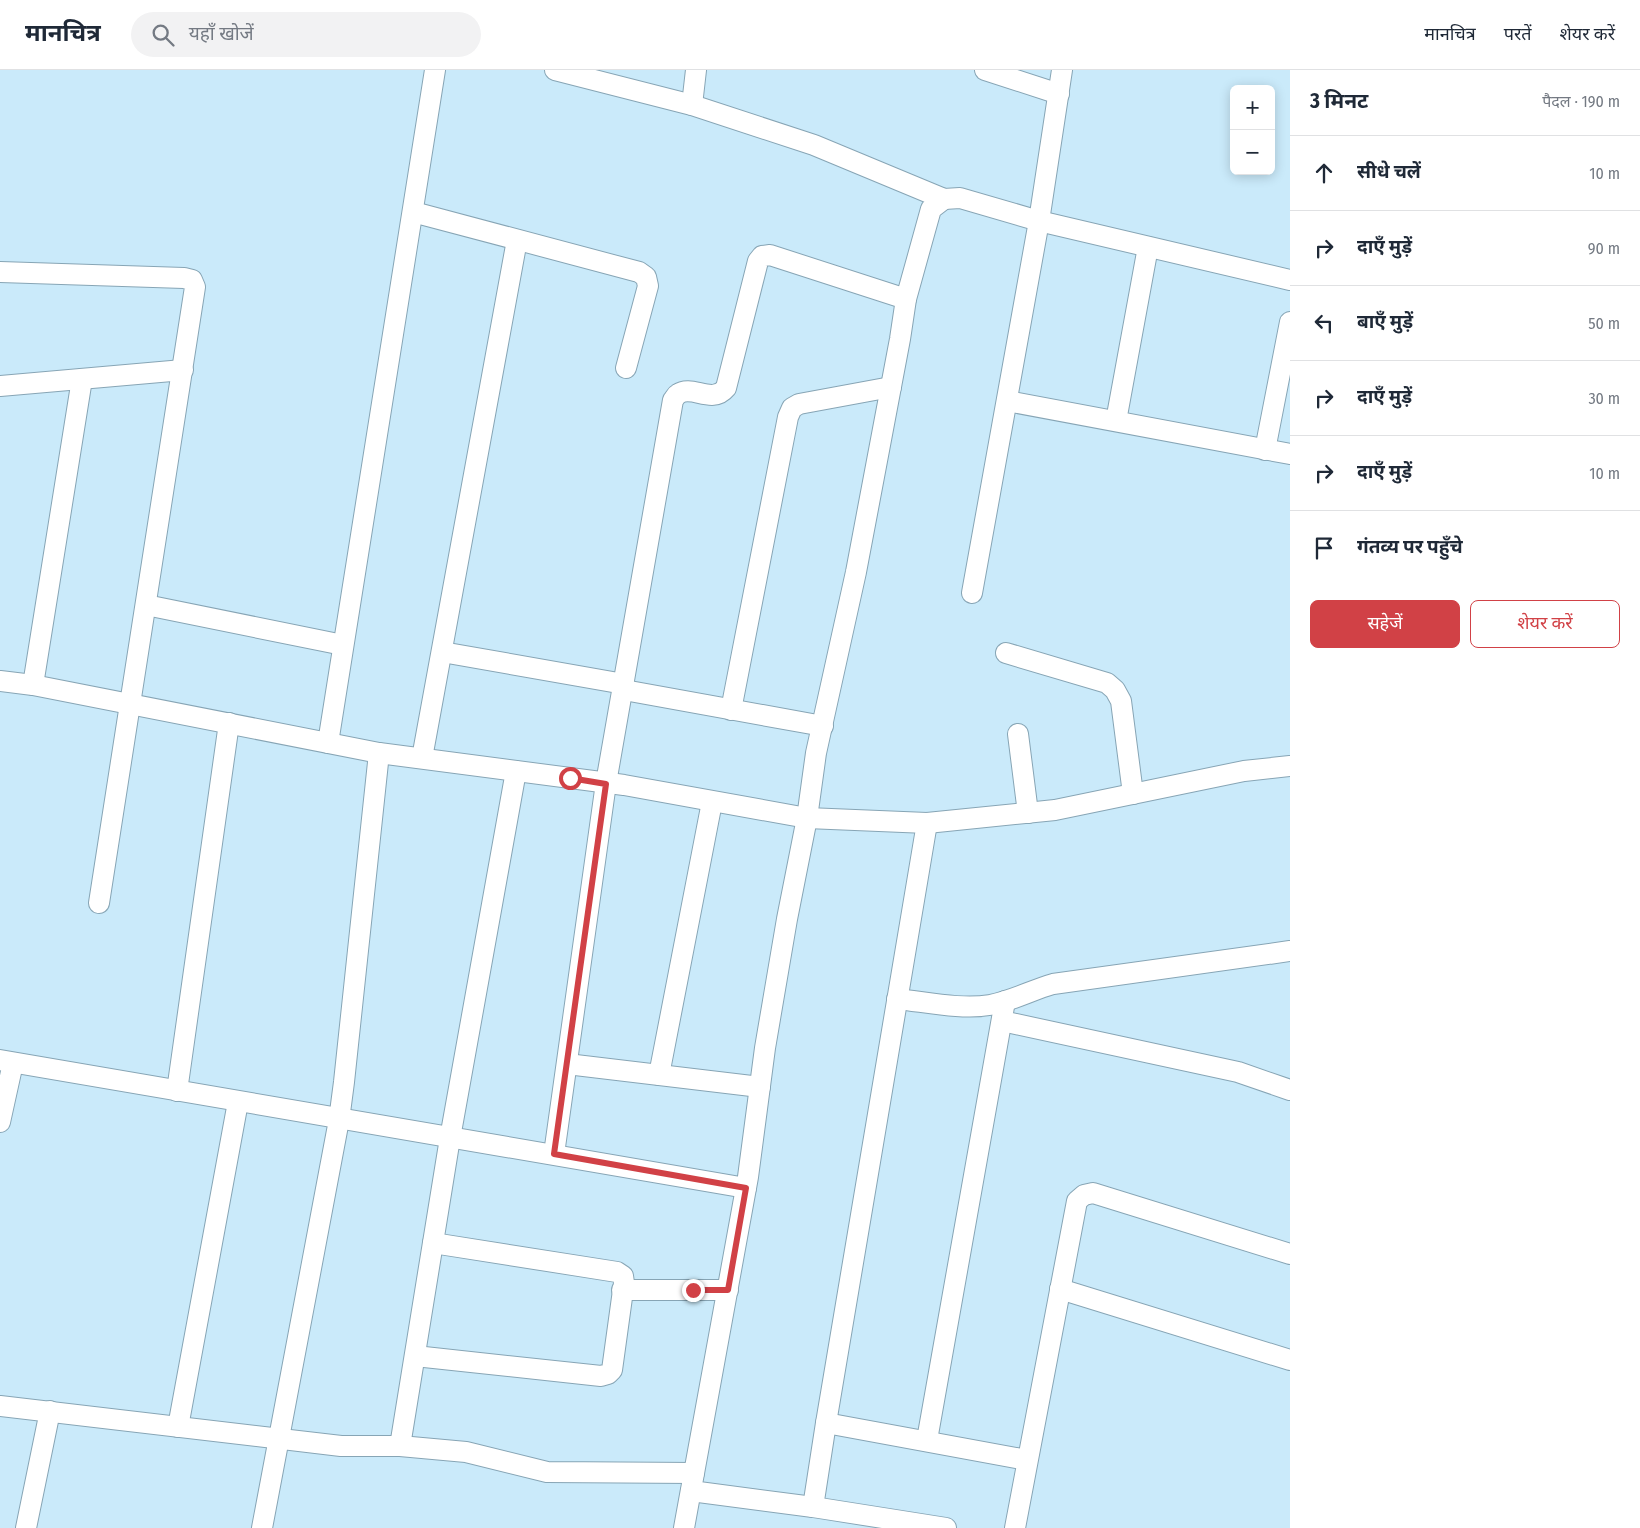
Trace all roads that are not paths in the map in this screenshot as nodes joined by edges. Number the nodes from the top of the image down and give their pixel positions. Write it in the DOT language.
graph roads {
  1 [pos="435,70"];
  2 [pos="555,70"];
  3 [pos="696,70"];
  4 [pos="985,70"];
  5 [pos="1062,70"];
  6 [pos="1059,94"];
  7 [pos="692,105"];
  8 [pos="944,198"];
  9 [pos="413,212"];
  10 [pos="1038,222"];
  11 [pos="517,240"];
  12 [pos="1148,247"];
  13 [pos="0,272"];
  14 [pos="1290,280"];
  15 [pos="906,299"];
  16 [pos="1290,322"];
  17 [pos="626,368"];
  18 [pos="183,370"];
  19 [pos="82,379"];
  20 [pos="0,386"];
  21 [pos="891,387"];
  22 [pos="1007,401"];
  23 [pos="1116,421"];
  24 [pos="1265,450"];
  25 [pos="1290,454"];
  26 [pos="972,594"];
  27 [pos="146,605"];
  28 [pos="343,645"];
  29 [pos="442,652"];
  30 [pos="1006,653"];
  31 [pos="0,681"];
  32 [pos="33,685"];
  33 [pos="624,687"];
  34 [pos="131,704"];
  35 [pos="731,710"];
  36 [pos="229,723"];
  37 [pos="822,726"];
  38 [pos="1018,734"];
  39 [pos="328,743"];
  40 [pos="379,753"];
  41 [pos="422,758"];
  42 [pos="1290,766"];
  43 [pos="516,771"];
  44 [pos="606,784"];
  45 [pos="1133,794"];
  46 [pos="712,802"];
  47 [pos="1028,813"];
  48 [pos="807,818"];
  49 [pos="927,824"];
  50 [pos="99,902"];
  51 [pos="1290,951"];
  52 [pos="897,999"];
  53 [pos="1003,1011"];
  54 [pos="6,1061"];
  55 [pos="567,1064"];
  56 [pos="659,1074"];
  57 [pos="760,1087"];
  58 [pos="1290,1090"];
  59 [pos="176,1092"];
  60 [pos="238,1102"];
  61 [pos="339,1120"];
  62 [pos="0,1122"];
  63 [pos="450,1138"];
  64 [pos="554,1154"];
  65 [pos="746,1188"];
  66 [pos="433,1243"];
  67 [pos="1290,1254"];
  68 [pos="1060,1289"];
  69 [pos="622,1290"];
  70 [pos="728,1290"];
  71 [pos="415,1356"];
  72 [pos="1290,1360"];
  73 [pos="0,1406"];
  74 [pos="50,1412"];
  75 [pos="826,1423"];
  76 [pos="178,1427"];
  77 [pos="278,1439"];
  78 [pos="927,1440"];
  79 [pos="400,1446"];
  80 [pos="1027,1460"];
  81 [pos="692,1482"];
  82 [pos="813,1507"];
  83 [pos="857,1521"];
  84 [pos="26,1528"];
  85 [pos="262,1528"];
  86 [pos="684,1528"];
  87 [pos="946,1528"];
  88 [pos="1015,1528"];
  1 -- 9 [label="street"];
  2 -- 7 [label="street"];
  3 -- 7 [label="street"];
  4 -- 6 [label="street"];
  5 -- 6 [label="street"];
  6 -- 10 [label="street"];
  7 -- 8 [label="street"];
  8 -- 10 [label="street"];
  8 -- 15 [label="street"];
  9 -- 11 [label="street"];
  9 -- 28 [label="street"];
  10 -- 12 [label="street"];
  10 -- 22 [label="street"];
  11 -- 17 [label="street"];
  11 -- 29 [label="street"];
  12 -- 14 [label="street"];
  12 -- 23 [label="street"];
  13 -- 18 [label="street"];
  15 -- 21 [label="street"];
  15 -- 33 [label="street"];
  16 -- 24 [label="street"];
  18 -- 19 [label="street"];
  18 -- 27 [label="street"];
  19 -- 20 [label="street"];
  19 -- 32 [label="street"];
  21 -- 35 [label="street"];
  21 -- 37 [label="street"];
  22 -- 23 [label="street"];
  22 -- 26 [label="street"];
  23 -- 24 [label="street"];
  24 -- 25 [label="street"];
  27 -- 28 [label="street"];
  27 -- 34 [label="street"];
  28 -- 39 [label="street"];
  29 -- 33 [label="street"];
  29 -- 41 [label="street"];
  30 -- 45 [label="street"];
  31 -- 32 [label="street"];
  32 -- 34 [label="street"];
  33 -- 35 [label="street"];
  33 -- 44 [label="street"];
  34 -- 36 [label="street"];
  34 -- 50 [label="street"];
  35 -- 37 [label="street"];
  36 -- 39 [label="street"];
  36 -- 59 [label="street"];
  37 -- 48 [label="street"];
  38 -- 47 [label="street"];
  39 -- 40 [label="street"];
  40 -- 41 [label="street"];
  40 -- 61 [label="street"];
  41 -- 43 [label="street"];
  42 -- 45 [label="street"];
  43 -- 44 [label="street"];
  43 -- 63 [label="street"];
  44 -- 46 [label="street"];
  44 -- 55 [label="street"];
  45 -- 47 [label="street"];
  46 -- 48 [label="street"];
  46 -- 56 [label="street"];
  47 -- 49 [label="street"];
  48 -- 49 [label="street"];
  48 -- 57 [label="street"];
  49 -- 52 [label="street"];
  51 -- 53 [label="street"];
  52 -- 53 [label="street"];
  52 -- 75 [label="street"];
  53 -- 58 [label="street"];
  53 -- 78 [label="street"];
  54 -- 59 [label="street"];
  54 -- 62 [label="street"];
  55 -- 56 [label="street"];
  55 -- 64 [label="street"];
  56 -- 57 [label="street"];
  57 -- 65 [label="street"];
  59 -- 60 [label="street"];
  60 -- 61 [label="street"];
  60 -- 76 [label="street"];
  61 -- 63 [label="street"];
  61 -- 77 [label="street"];
  63 -- 64 [label="street"];
  63 -- 66 [label="street"];
  64 -- 65 [label="street"];
  65 -- 70 [label="street"];
  66 -- 69 [label="street"];
  66 -- 71 [label="street"];
  67 -- 68 [label="street"];
  68 -- 72 [label="street"];
  68 -- 80 [label="street"];
  69 -- 70 [label="street"];
  69 -- 71 [label="street"];
  70 -- 81 [label="street"];
  71 -- 79 [label="street"];
  73 -- 74 [label="street"];
  74 -- 76 [label="street"];
  74 -- 84 [label="street"];
  75 -- 78 [label="street"];
  75 -- 82 [label="street"];
  76 -- 77 [label="street"];
  77 -- 79 [label="street"];
  77 -- 85 [label="street"];
  78 -- 80 [label="street"];
  79 -- 81 [label="street"];
  80 -- 88 [label="street"];
  81 -- 82 [label="street"];
  81 -- 86 [label="street"];
  82 -- 83 [label="street"];
  83 -- 87 [label="street"];
}
